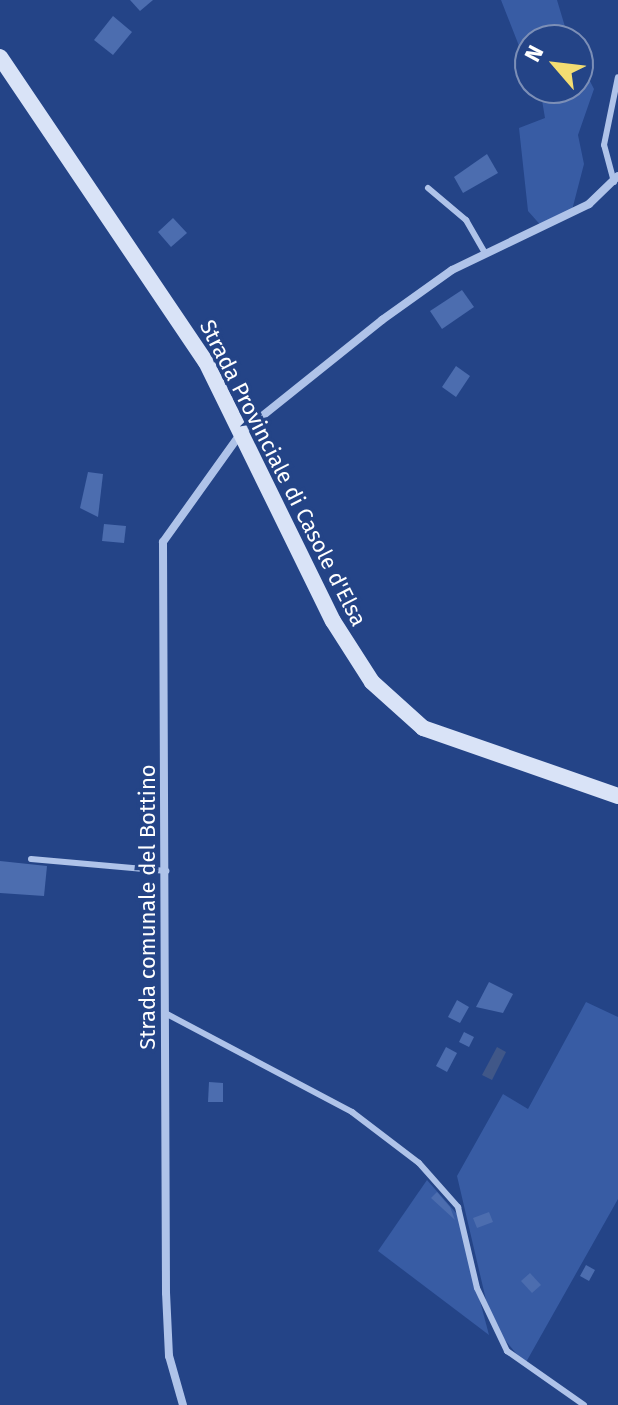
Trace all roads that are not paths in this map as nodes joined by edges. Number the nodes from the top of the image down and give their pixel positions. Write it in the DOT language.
graph roads {
  1 [pos="0,57"];
  2 [pos="618,77"];
  3 [pos="616,179"];
  4 [pos="428,188"];
  5 [pos="485,253"];
  6 [pos="241,433"];
  7 [pos="618,796"];
  8 [pos="31,859"];
  9 [pos="166,871"];
  10 [pos="165,1013"];
  11 [pos="183,1405"];
  12 [pos="584,1405"];
  1 -- 6 [label="main road, Strada Provinciale di Casole d'Elsa"];
  2 -- 3 [label="lane"];
  3 -- 5 [label="street, Strada comunale del Bottino"];
  4 -- 5 [label="lane"];
  5 -- 6 [label="street, Strada comunale del Bottino"];
  6 -- 7 [label="main road, Strada Provinciale di Casole d'Elsa"];
  6 -- 9 [label="street, Strada comunale del Bottino"];
  8 -- 9 [label="lane"];
  9 -- 10 [label="street, Strada comunale del Bottino"];
  10 -- 11 [label="street, Strada comunale del Bottino"];
  10 -- 12 [label="lane"];
}
